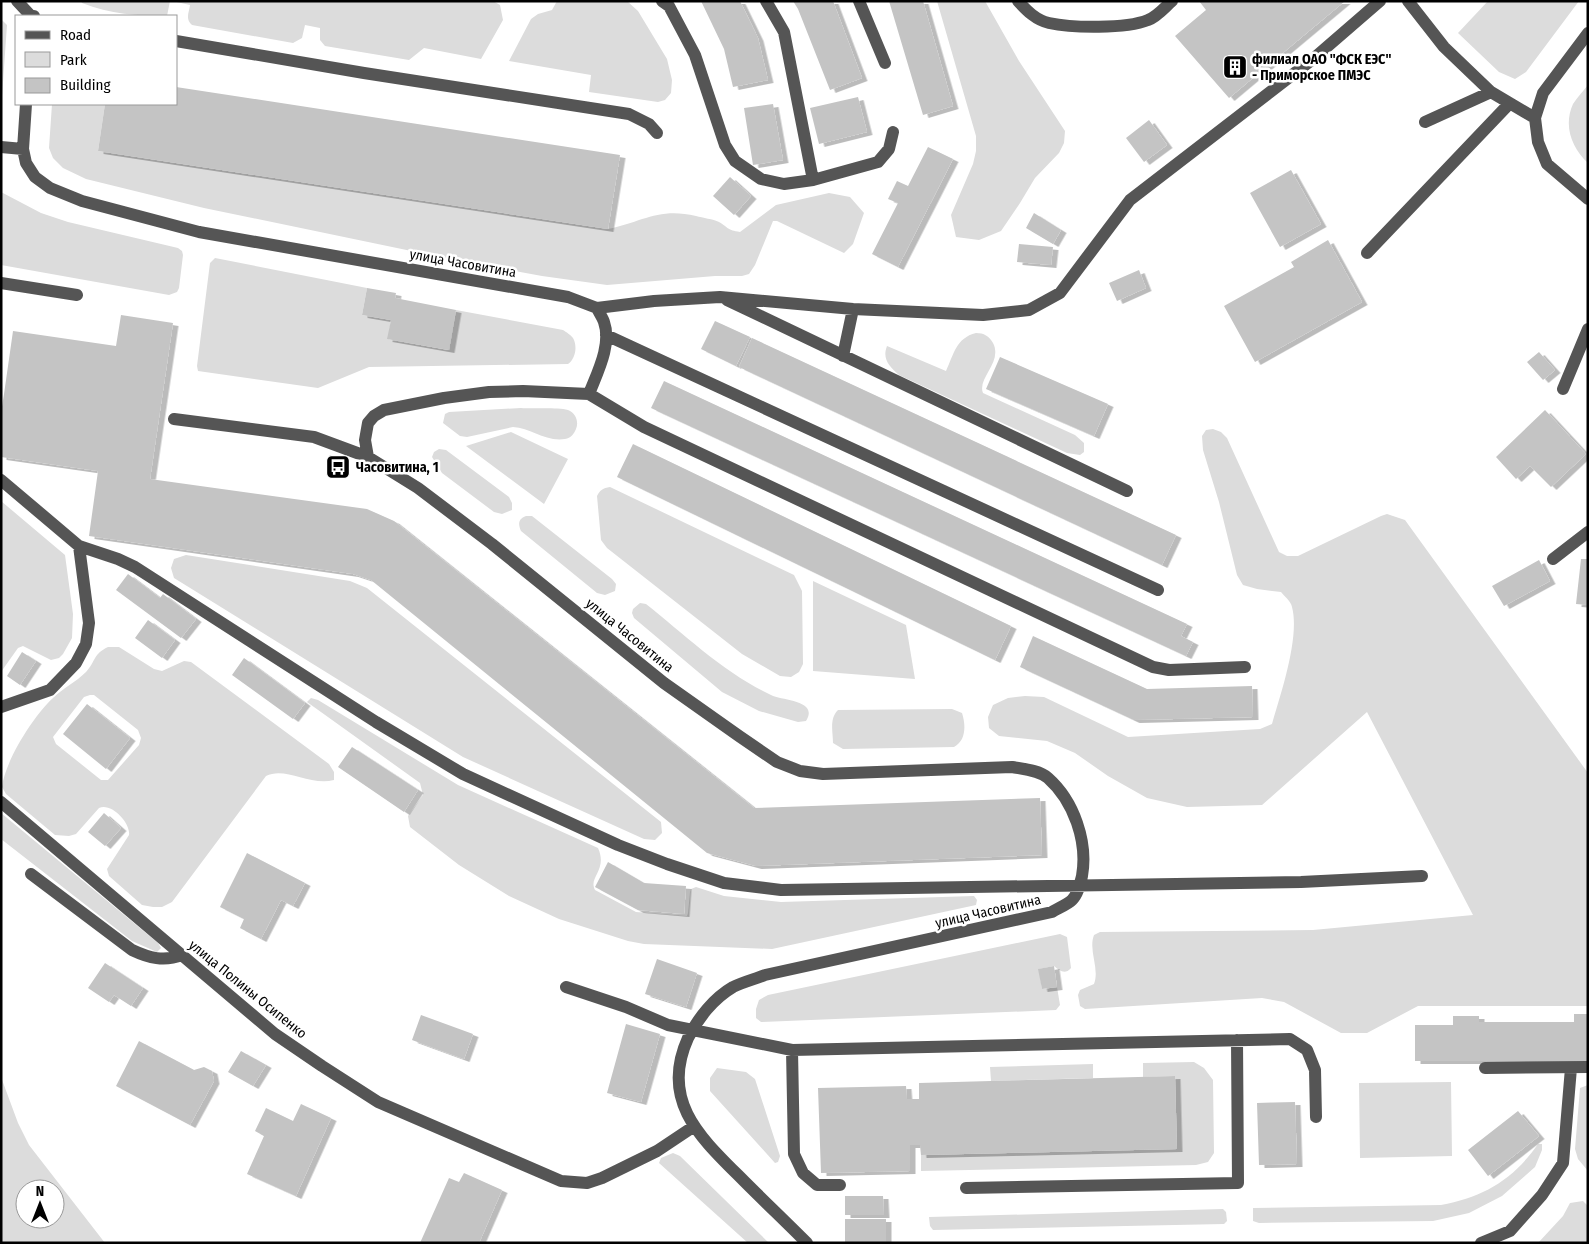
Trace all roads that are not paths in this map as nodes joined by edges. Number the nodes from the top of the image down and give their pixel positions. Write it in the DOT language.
graph roads {
  1 [pos="18,1"];
  2 [pos="30,1"];
  3 [pos="662,1"];
  4 [pos="766,1"];
  5 [pos="859,1"];
  6 [pos="1018,1"];
  7 [pos="1172,1"];
  8 [pos="1380,1"];
  9 [pos="1408,1"];
  10 [pos="31,15"];
  11 [pos="32,15"];
  12 [pos="1588,33"];
  13 [pos="178,41"];
  14 [pos="885,62"];
  15 [pos="1491,92"];
  16 [pos="1509,104"];
  17 [pos="26,105"];
  18 [pos="1535,118"];
  19 [pos="1425,122"];
  20 [pos="893,132"];
  21 [pos="657,133"];
  22 [pos="1,147"];
  23 [pos="23,149"];
  24 [pos="813,180"];
  25 [pos="1588,200"];
  26 [pos="1367,252"];
  27 [pos="1,283"];
  28 [pos="77,295"];
  29 [pos="720,297"];
  30 [pos="597,308"];
  31 [pos="853,309"];
  32 [pos="1588,329"];
  33 [pos="606,335"];
  34 [pos="843,356"];
  35 [pos="1563,389"];
  36 [pos="589,394"];
  37 [pos="174,420"];
  38 [pos="368,457"];
  39 [pos="1,480"];
  40 [pos="1127,491"];
  41 [pos="1588,532"];
  42 [pos="79,546"];
  43 [pos="1553,559"];
  44 [pos="1158,590"];
  45 [pos="1245,667"];
  46 [pos="1,707"];
  47 [pos="1,802"];
  48 [pos="31,874"];
  49 [pos="1422,876"];
  50 [pos="1080,884"];
  51 [pos="182,956"];
  52 [pos="566,987"];
  53 [pos="692,1031"];
  54 [pos="1236,1040"];
  55 [pos="792,1050"];
  56 [pos="1588,1067"];
  57 [pos="1485,1068"];
  58 [pos="1571,1068"];
  59 [pos="1316,1117"];
  60 [pos="693,1127"];
  61 [pos="840,1185"];
  62 [pos="966,1188"];
  63 [pos="807,1243"];
  64 [pos="1481,1243"];
  1 -- 10 [label="street"];
  2 -- 11 [label="street"];
  3 -- 24 [label="street"];
  4 -- 24 [label="street"];
  5 -- 14 [label="street"];
  6 -- 7 [label="street"];
  8 -- 31 [label="street"];
  9 -- 15 [label="street"];
  12 -- 18 [label="street"];
  13 -- 21 [label="street"];
  15 -- 16 [label="street"];
  15 -- 19 [label="street"];
  16 -- 18 [label="street"];
  16 -- 26 [label="street"];
  17 -- 23 [label="street"];
  18 -- 25 [label="street"];
  20 -- 24 [label="street"];
  22 -- 23 [label="street"];
  23 -- 30 [label="street, улица Часовитина"];
  27 -- 28 [label="street"];
  29 -- 30 [label="street"];
  29 -- 31 [label="street"];
  29 -- 34 [label="street"];
  30 -- 33 [label="street"];
  31 -- 34 [label="street"];
  32 -- 35 [label="street"];
  33 -- 36 [label="street"];
  33 -- 44 [label="street"];
  34 -- 40 [label="street"];
  36 -- 38 [label="street"];
  36 -- 45 [label="street"];
  37 -- 38 [label="street, улица Часовитина"];
  38 -- 50 [label="street, улица Часовитина"];
  39 -- 42 [label="street"];
  41 -- 43 [label="street"];
  42 -- 46 [label="street"];
  42 -- 50 [label="street"];
  47 -- 51 [label="street, улица Полины Осипенко"];
  48 -- 51 [label="street"];
  49 -- 50 [label="street"];
  50 -- 53 [label="street, улица Часовитина"];
  51 -- 60 [label="street, улица Полины Осипенко"];
  52 -- 53 [label="street"];
  53 -- 55 [label="street"];
  53 -- 60 [label="street, улица Часовитина"];
  54 -- 55 [label="street"];
  54 -- 59 [label="street"];
  54 -- 62 [label="street"];
  55 -- 61 [label="street"];
  56 -- 58 [label="street"];
  57 -- 58 [label="street"];
  58 -- 64 [label="street"];
  60 -- 63 [label="street, улица Часовитина"];
}
